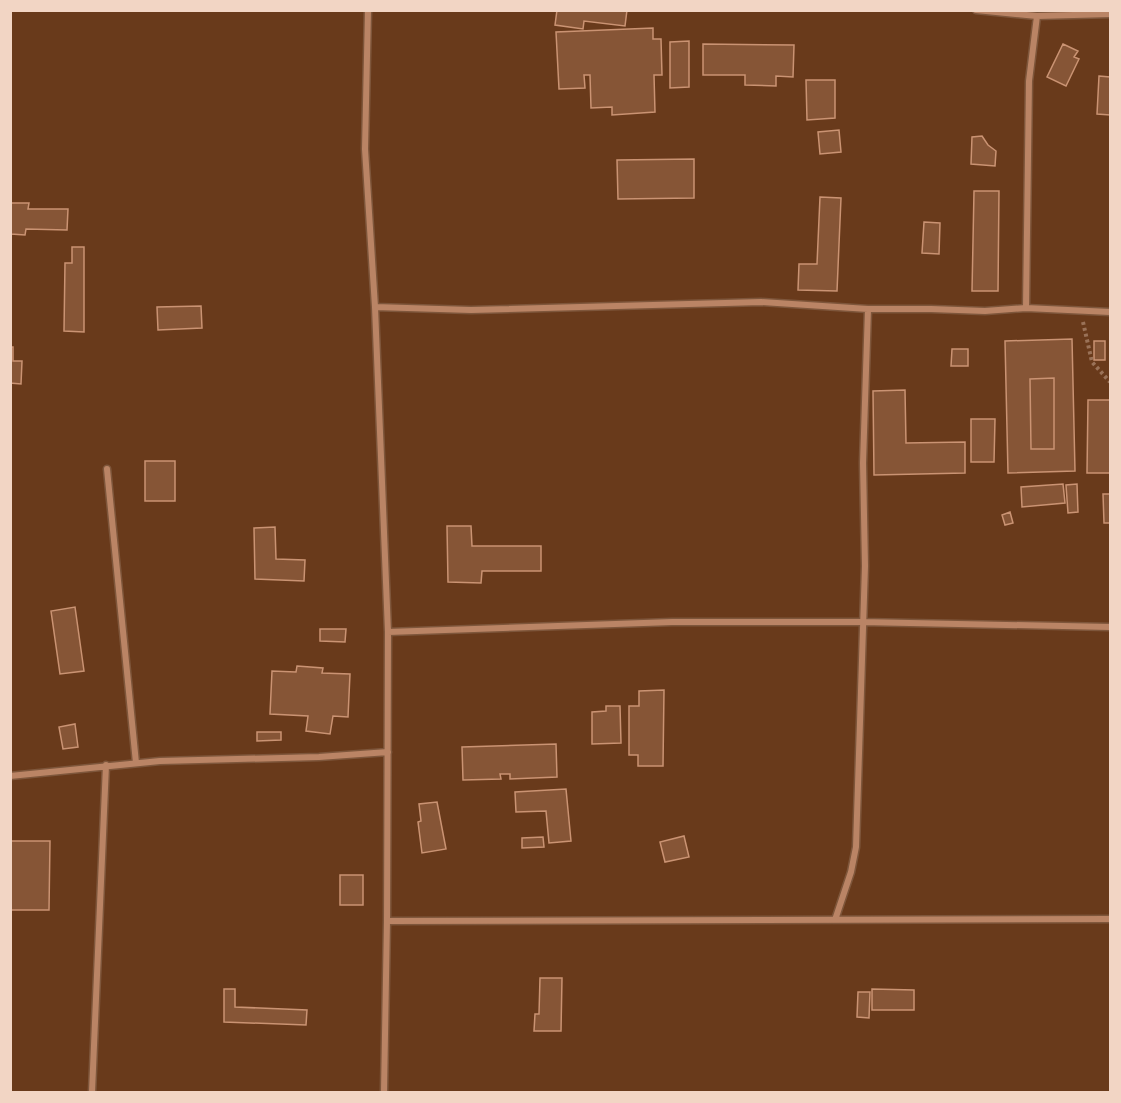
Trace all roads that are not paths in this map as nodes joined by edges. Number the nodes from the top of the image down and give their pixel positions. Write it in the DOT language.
graph roads {
  1 [pos="368,10"];
  2 [pos="976,10"];
  3 [pos="1110,14"];
  4 [pos="1037,16"];
  5 [pos="375,307"];
  6 [pos="1026,308"];
  7 [pos="868,309"];
  8 [pos="1110,312"];
  9 [pos="107,469"];
  10 [pos="862,622"];
  11 [pos="1110,627"];
  12 [pos="388,632"];
  13 [pos="388,752"];
  14 [pos="136,763"];
  15 [pos="106,765"];
  16 [pos="10,776"];
  17 [pos="836,920"];
  18 [pos="1110,920"];
  19 [pos="387,921"];
  20 [pos="92,1092"];
  21 [pos="384,1092"];
  1 -- 5 [label="street"];
  2 -- 4 [label="street"];
  3 -- 4 [label="street"];
  4 -- 6 [label="street"];
  5 -- 7 [label="street"];
  5 -- 12 [label="street"];
  6 -- 7 [label="street"];
  6 -- 8 [label="street"];
  7 -- 10 [label="street"];
  9 -- 14 [label="street"];
  10 -- 11 [label="street"];
  10 -- 12 [label="street"];
  10 -- 17 [label="street"];
  12 -- 13 [label="street"];
  13 -- 14 [label="street"];
  13 -- 19 [label="street"];
  14 -- 15 [label="street"];
  15 -- 16 [label="street"];
  15 -- 20 [label="street"];
  17 -- 18 [label="street"];
  17 -- 19 [label="street"];
  19 -- 21 [label="street"];
}
